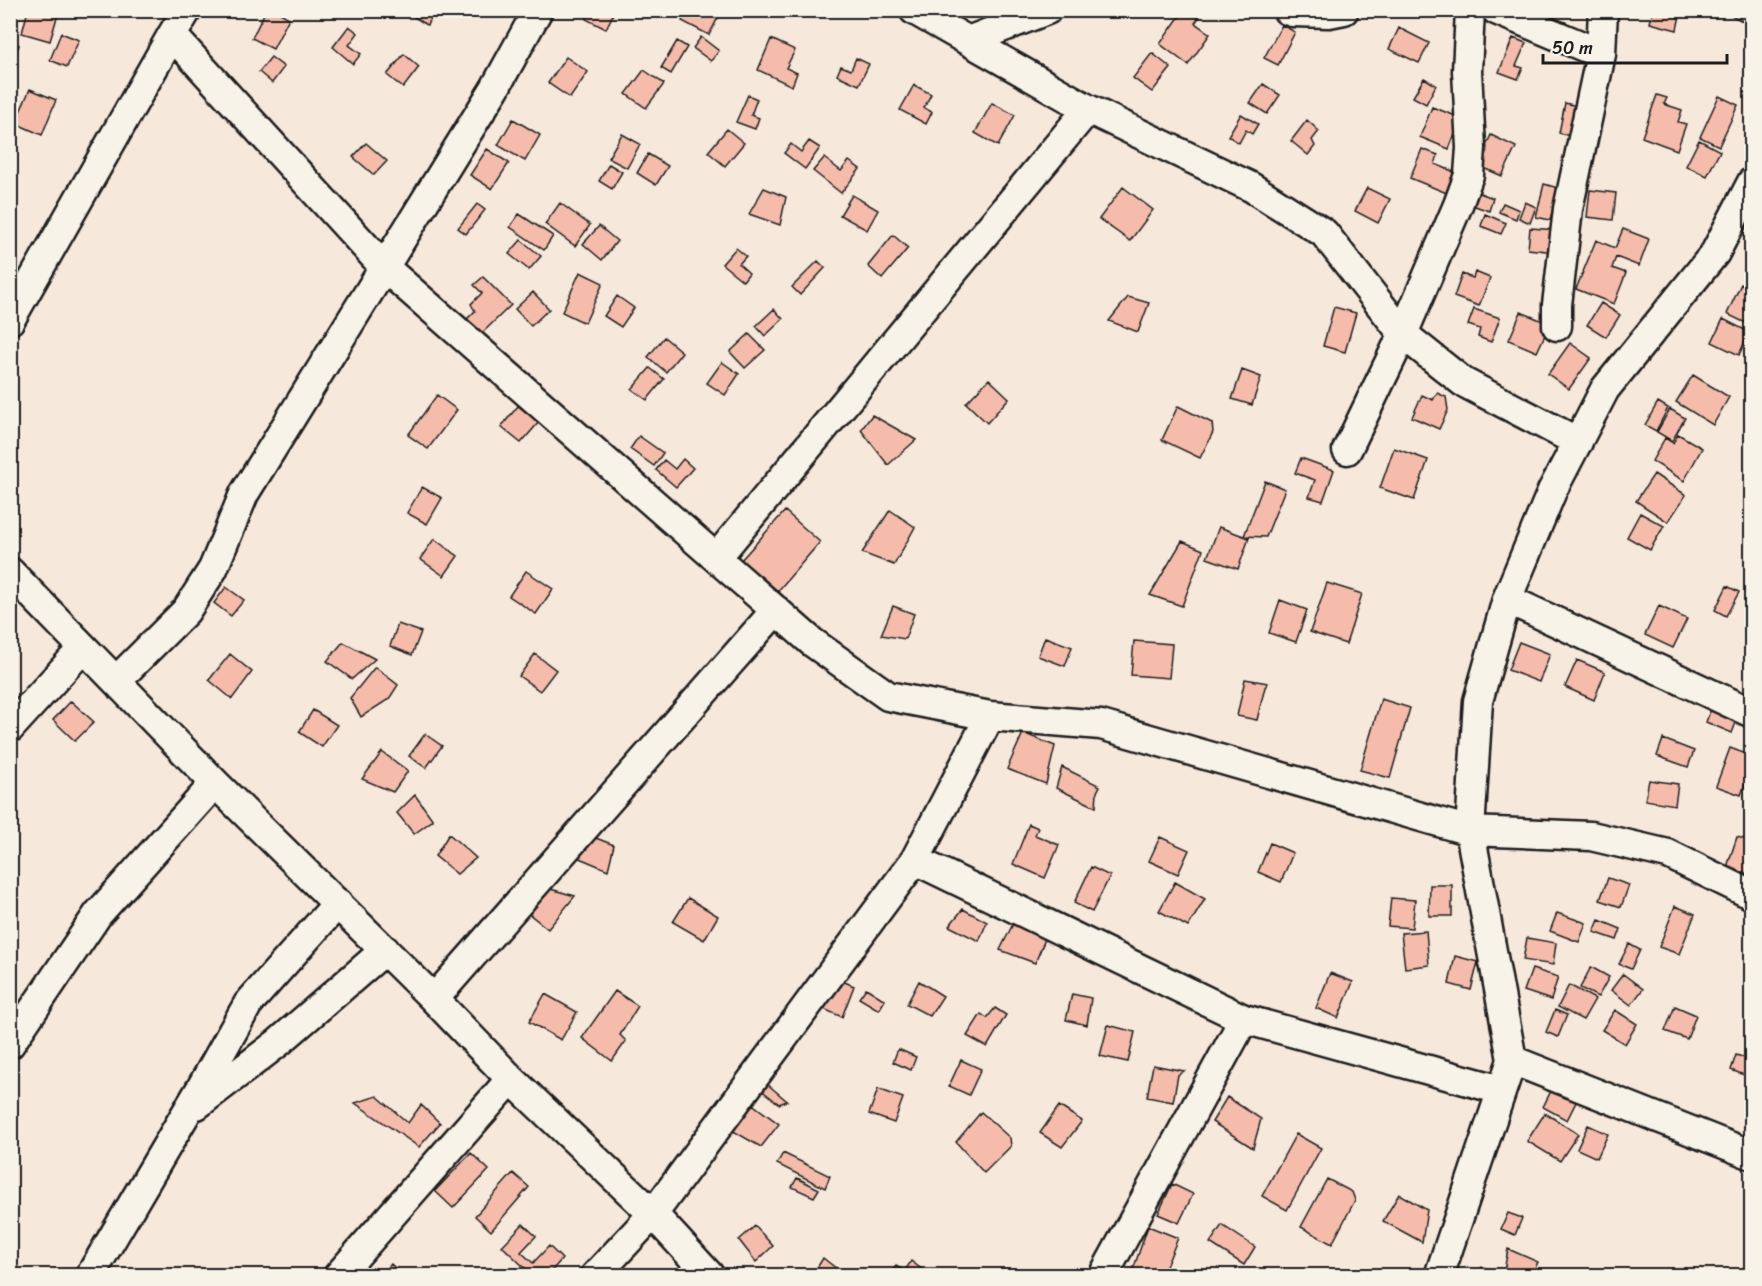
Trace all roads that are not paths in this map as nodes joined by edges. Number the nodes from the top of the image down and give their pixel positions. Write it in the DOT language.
graph roads {
  1 [pos="187,10"];
  2 [pos="538,10"];
  3 [pos="914,10"];
  4 [pos="1047,10"];
  5 [pos="1287,10"];
  6 [pos="1344,10"];
  7 [pos="1470,10"];
  8 [pos="1496,10"];
  9 [pos="1603,10"];
  10 [pos="172,34"];
  11 [pos="968,41"];
  12 [pos="1601,54"];
  13 [pos="1088,109"];
  14 [pos="1752,182"];
  15 [pos="384,267"];
  16 [pos="10,320"];
  17 [pos="1557,326"];
  18 [pos="1403,333"];
  19 [pos="1578,442"];
  20 [pos="1347,450"];
  21 [pos="717,557"];
  22 [pos="10,572"];
  23 [pos="1507,599"];
  24 [pos="777,610"];
  25 [pos="83,648"];
  26 [pos="116,681"];
  27 [pos="1752,713"];
  28 [pos="990,716"];
  29 [pos="10,728"];
  30 [pos="215,783"];
  31 [pos="1470,831"];
  32 [pos="915,860"];
  33 [pos="1752,895"];
  34 [pos="338,903"];
  35 [pos="385,950"];
  36 [pos="434,999"];
  37 [pos="1244,1019"];
  38 [pos="10,1044"];
  39 [pos="1512,1060"];
  40 [pos="511,1079"];
  41 [pos="1501,1090"];
  42 [pos="186,1114"];
  43 [pos="1752,1155"];
  44 [pos="653,1214"];
  45 [pos="90,1275"];
  46 [pos="338,1275"];
  47 [pos="595,1275"];
  48 [pos="710,1275"];
  49 [pos="1103,1275"];
  50 [pos="1439,1275"];
  1 -- 10 [label="street"];
  2 -- 15 [label="street"];
  3 -- 11 [label="street"];
  4 -- 11 [label="street"];
  5 -- 6 [label="street"];
  7 -- 18 [label="street"];
  8 -- 12 [label="street"];
  9 -- 12 [label="street"];
  10 -- 15 [label="street"];
  10 -- 16 [label="street"];
  11 -- 13 [label="street"];
  12 -- 17 [label="street"];
  13 -- 18 [label="street"];
  13 -- 21 [label="street"];
  14 -- 19 [label="street"];
  15 -- 21 [label="street"];
  15 -- 26 [label="street"];
  18 -- 19 [label="street"];
  18 -- 20 [label="street"];
  19 -- 23 [label="street"];
  21 -- 24 [label="street"];
  22 -- 25 [label="street"];
  23 -- 27 [label="street"];
  23 -- 31 [label="street"];
  24 -- 28 [label="street"];
  24 -- 36 [label="street"];
  25 -- 26 [label="street"];
  25 -- 29 [label="street"];
  26 -- 30 [label="street"];
  28 -- 31 [label="street"];
  28 -- 32 [label="street"];
  30 -- 34 [label="street"];
  30 -- 38 [label="street"];
  31 -- 33 [label="street"];
  31 -- 39 [label="street"];
  32 -- 37 [label="street"];
  32 -- 44 [label="street"];
  34 -- 35 [label="street"];
  34 -- 42 [label="street"];
  35 -- 36 [label="street"];
  35 -- 42 [label="street"];
  36 -- 40 [label="street"];
  37 -- 41 [label="street"];
  37 -- 49 [label="street"];
  39 -- 41 [label="street"];
  39 -- 43 [label="street"];
  40 -- 44 [label="street"];
  40 -- 46 [label="street"];
  41 -- 50 [label="street"];
  42 -- 45 [label="street"];
  44 -- 47 [label="street"];
  44 -- 48 [label="street"];
}
